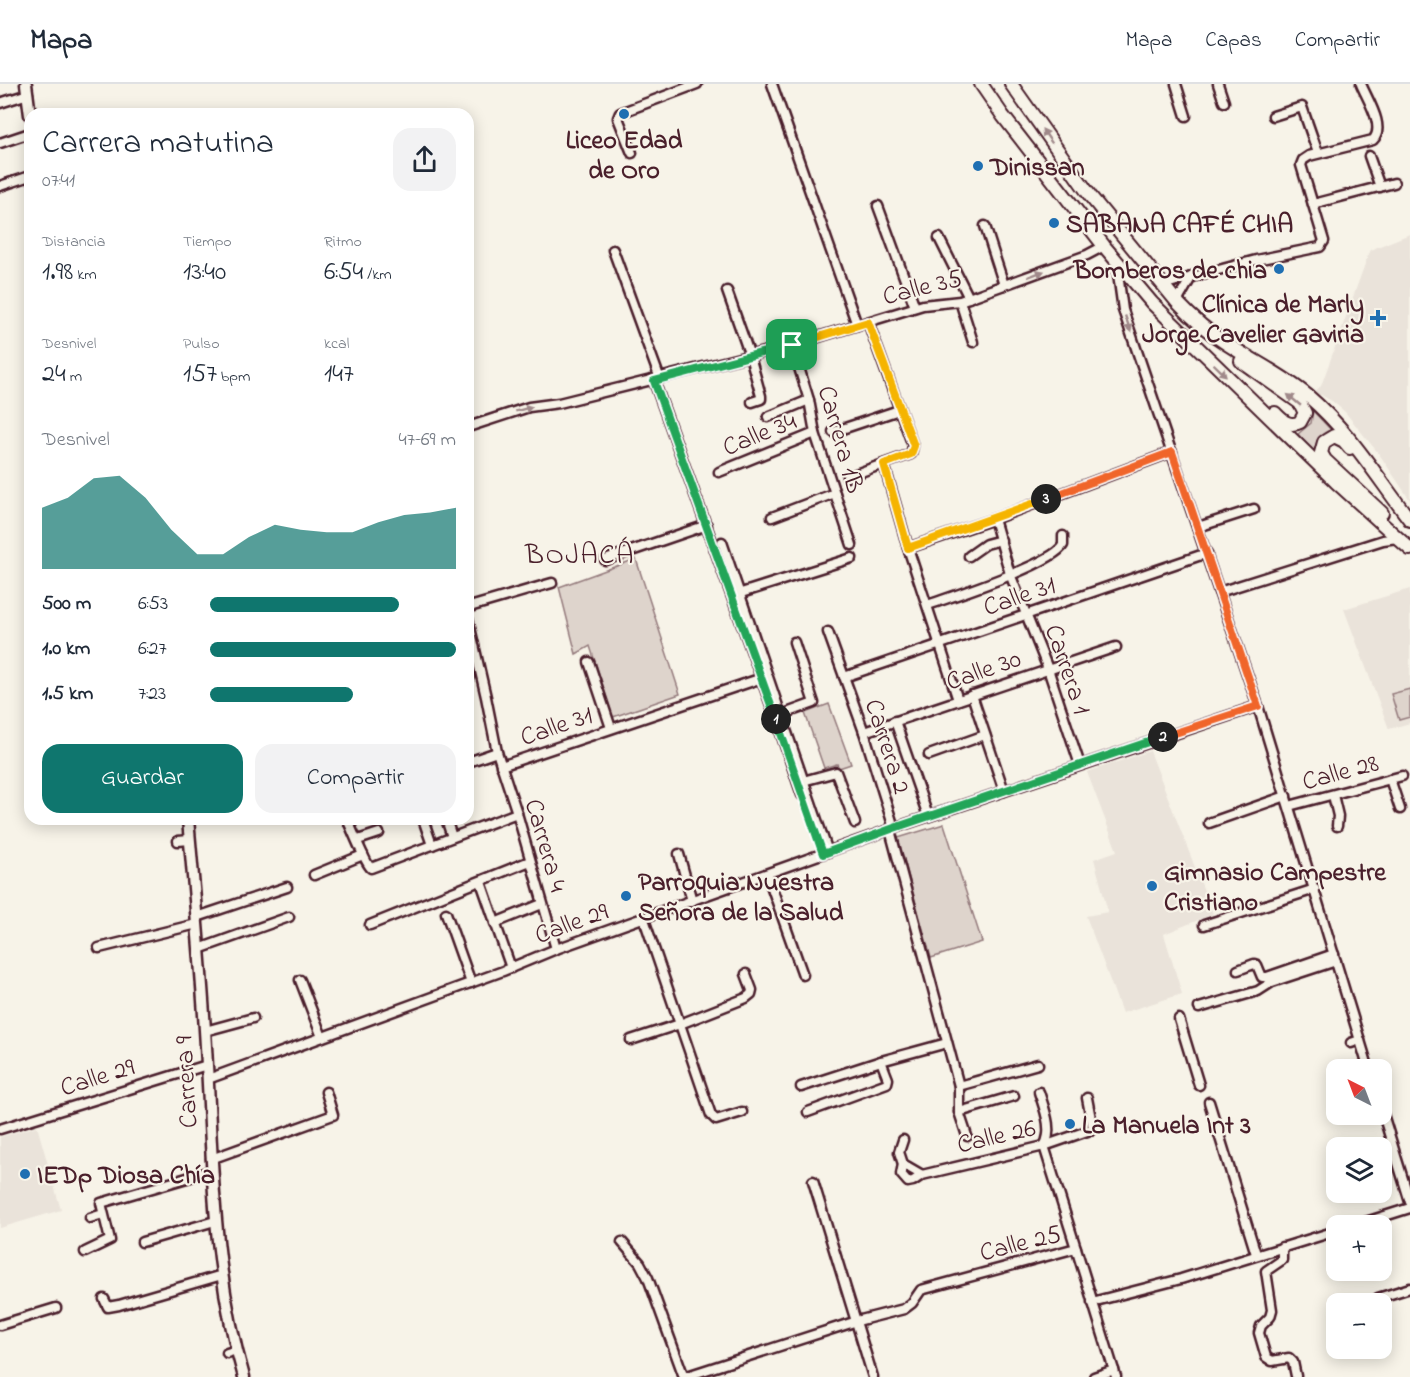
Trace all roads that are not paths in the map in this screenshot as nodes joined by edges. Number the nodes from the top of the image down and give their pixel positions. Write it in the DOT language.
graph roads {
  1 [pos="697,84"];
  2 [pos="772,84"];
  3 [pos="981,84"];
  4 [pos="1011,84"];
  5 [pos="1176,84"];
  6 [pos="1218,84"];
  7 [pos="1361,84"];
  8 [pos="27,89"];
  9 [pos="1224,102"];
  10 [pos="0,103"];
  11 [pos="29,108"];
  12 [pos="1185,116"];
  13 [pos="1273,116"];
  14 [pos="24,135"];
  15 [pos="0,143"];
  16 [pos="632,153"];
  17 [pos="1317,153"];
  18 [pos="1369,156"];
  19 [pos="24,178"];
  20 [pos="1394,183"];
  21 [pos="0,186"];
  22 [pos="1380,187"];
  23 [pos="1313,204"];
  24 [pos="878,206"];
  25 [pos="985,226"];
  26 [pos="939,238"];
  27 [pos="1104,246"];
  28 [pos="613,250"];
  29 [pos="1122,267"];
  30 [pos="1192,276"];
  31 [pos="1004,285"];
  32 [pos="1162,285"];
  33 [pos="728,291"];
  34 [pos="964,299"];
  35 [pos="1178,302"];
  36 [pos="915,307"];
  37 [pos="868,322"];
  38 [pos="856,325"];
  39 [pos="973,342"];
  40 [pos="1225,343"];
  41 [pos="792,345"];
  42 [pos="750,356"];
  43 [pos="657,380"];
  44 [pos="1240,390"];
  45 [pos="808,400"];
  46 [pos="752,402"];
  47 [pos="899,410"];
  48 [pos="768,417"];
  49 [pos="474,425"];
  50 [pos="833,432"];
  51 [pos="815,433"];
  52 [pos="1172,452"];
  53 [pos="884,464"];
  54 [pos="1374,471"];
  55 [pos="719,472"];
  56 [pos="846,477"];
  57 [pos="835,493"];
  58 [pos="1254,509"];
  59 [pos="772,517"];
  60 [pos="994,519"];
  61 [pos="1410,520"];
  62 [pos="707,525"];
  63 [pos="1198,528"];
  64 [pos="1063,536"];
  65 [pos="1397,538"];
  66 [pos="1410,539"];
  67 [pos="1001,540"];
  68 [pos="722,542"];
  69 [pos="852,545"];
  70 [pos="908,548"];
  71 [pos="1410,549"];
  72 [pos="1207,553"];
  73 [pos="969,556"];
  74 [pos="852,558"];
  75 [pos="605,560"];
  76 [pos="1010,574"];
  77 [pos="552,583"];
  78 [pos="1219,592"];
  79 [pos="738,594"];
  80 [pos="928,605"];
  81 [pos="474,607"];
  82 [pos="1027,614"];
  83 [pos="745,624"];
  84 [pos="828,632"];
  85 [pos="794,642"];
  86 [pos="940,644"];
  87 [pos="474,647"];
  88 [pos="1116,647"];
  89 [pos="589,662"];
  90 [pos="1048,669"];
  91 [pos="765,677"];
  92 [pos="844,677"];
  93 [pos="972,695"];
  94 [pos="958,700"];
  95 [pos="1258,706"];
  96 [pos="778,716"];
  97 [pos="895,721"];
  98 [pos="611,728"];
  99 [pos="864,732"];
  100 [pos="985,735"];
  101 [pos="497,752"];
  102 [pos="929,755"];
  103 [pos="474,760"];
  104 [pos="1080,765"];
  105 [pos="501,766"];
  106 [pos="1402,776"];
  107 [pos="1390,779"];
  108 [pos="803,782"];
  109 [pos="1004,790"];
  110 [pos="1286,795"];
  111 [pos="1333,795"];
  112 [pos="1289,806"];
  113 [pos="1400,809"];
  114 [pos="517,813"];
  115 [pos="928,816"];
  116 [pos="855,823"];
  117 [pos="1209,823"];
  118 [pos="187,825"];
  119 [pos="350,825"];
  120 [pos="425,825"];
  121 [pos="448,825"];
  122 [pos="1337,825"];
  123 [pos="892,829"];
  124 [pos="379,833"];
  125 [pos="452,837"];
  126 [pos="358,840"];
  127 [pos="432,845"];
  128 [pos="825,853"];
  129 [pos="679,854"];
  130 [pos="363,855"];
  131 [pos="530,861"];
  132 [pos="767,874"];
  133 [pos="315,875"];
  134 [pos="481,882"];
  135 [pos="287,888"];
  136 [pos="1315,889"];
  137 [pos="692,901"];
  138 [pos="542,904"];
  139 [pos="447,914"];
  140 [pos="289,917"];
  141 [pos="644,919"];
  142 [pos="197,921"];
  143 [pos="495,923"];
  144 [pos="1204,925"];
  145 [pos="370,926"];
  146 [pos="99,948"];
  147 [pos="199,949"];
  148 [pos="556,949"];
  149 [pos="1335,958"];
  150 [pos="511,968"];
  151 [pos="1238,970"];
  152 [pos="746,974"];
  153 [pos="803,975"];
  154 [pos="300,980"];
  155 [pos="471,983"];
  156 [pos="1199,1008"];
  157 [pos="253,1018"];
  158 [pos="1179,1019"];
  159 [pos="680,1024"];
  160 [pos="205,1031"];
  161 [pos="322,1037"];
  162 [pos="631,1040"];
  163 [pos="947,1043"];
  164 [pos="1364,1059"];
  165 [pos="881,1061"];
  166 [pos="1038,1064"];
  167 [pos="207,1065"];
  168 [pos="208,1079"];
  169 [pos="959,1086"];
  170 [pos="1198,1086"];
  171 [pos="801,1087"];
  172 [pos="326,1092"];
  173 [pos="1039,1092"];
  174 [pos="1014,1096"];
  175 [pos="1087,1098"];
  176 [pos="1209,1102"];
  177 [pos="742,1112"];
  178 [pos="808,1112"];
  179 [pos="959,1112"];
  180 [pos="1386,1125"];
  181 [pos="0,1129"];
  182 [pos="968,1136"];
  183 [pos="903,1140"];
  184 [pos="1044,1146"];
  185 [pos="211,1159"];
  186 [pos="211,1171"];
  187 [pos="813,1181"];
  188 [pos="1410,1202"];
  189 [pos="1410,1208"];
  190 [pos="103,1214"];
  191 [pos="1388,1215"];
  192 [pos="90,1218"];
  193 [pos="215,1221"];
  194 [pos="1326,1234"];
  195 [pos="142,1242"];
  196 [pos="622,1242"];
  197 [pos="1282,1247"];
  198 [pos="1076,1248"];
  199 [pos="85,1252"];
  200 [pos="1256,1254"];
  201 [pos="222,1275"];
  202 [pos="1410,1288"];
  203 [pos="1392,1294"];
  204 [pos="104,1299"];
  205 [pos="1092,1302"];
  206 [pos="56,1308"];
  207 [pos="856,1321"];
  208 [pos="0,1325"];
  209 [pos="1115,1374"];
  210 [pos="1296,1376"];
  211 [pos="244,1377"];
  212 [pos="688,1377"];
  213 [pos="872,1377"];
  214 [pos="1094,1377"];
  1 -- 16 [label="street"];
  2 -- 38 [label="street"];
  3 -- 27 [label="highway"];
  32 -- 4 [label="highway, one-way"];
  5 -- 12 [label="street"];
  6 -- 9 [label="street"];
  7 -- 17 [label="street"];
  8 -- 10 [label="street"];
  8 -- 11 [label="main road"];
  13 -- 17 [label="street"];
  14 -- 15 [label="street"];
  17 -- 23 [label="street"];
  18 -- 22 [label="street"];
  19 -- 21 [label="street"];
  20 -- 22 [label="street"];
  22 -- 23 [label="street"];
  23 -- 30 [label="street"];
  24 -- 36 [label="street"];
  25 -- 31 [label="street"];
  26 -- 34 [label="street"];
  27 -- 29 [label="highway"];
  31 -- 27 [label="street, Calle 35, one-way"];
  28 -- 43 [label="street"];
  29 -- 44 [label="highway, one-way"];
  29 -- 52 [label="street, one-way"];
  30 -- 32 [label="street"];
  30 -- 35 [label="street"];
  31 -- 34 [label="street, Calle 35"];
  32 -- 35 [label="highway"];
  33 -- 42 [label="street"];
  34 -- 36 [label="street, Calle 35"];
  34 -- 39 [label="street"];
  35 -- 40 [label="highway"];
  36 -- 37 [label="street, Calle 35"];
  37 -- 38 [label="street, Calle 35"];
  37 -- 47 [label="street"];
  38 -- 41 [label="street, Calle 35"];
  44 -- 40 [label="highway, one-way"];
  40 -- 54 [label="highway"];
  41 -- 42 [label="street, Calle 35"];
  41 -- 45 [label="street, Carrera 1B"];
  42 -- 43 [label="street, Calle 35"];
  42 -- 46 [label="street"];
  49 -- 43 [label="street, Calle 35, one-way"];
  43 -- 62 [label="street"];
  44 -- 65 [label="highway"];
  45 -- 48 [label="street"];
  45 -- 51 [label="street, Carrera 1B"];
  47 -- 50 [label="street, Calle 34"];
  47 -- 53 [label="street"];
  51 -- 55 [label="street, Calle 34"];
  51 -- 57 [label="street, Carrera 1B"];
  52 -- 60 [label="street"];
  52 -- 63 [label="street"];
  53 -- 56 [label="street"];
  53 -- 70 [label="street"];
  54 -- 61 [label="highway"];
  54 -- 66 [label="highway"];
  57 -- 59 [label="street"];
  57 -- 69 [label="street, Carrera 1B"];
  58 -- 63 [label="street"];
  60 -- 67 [label="street, Carrera 1"];
  60 -- 70 [label="street"];
  62 -- 75 [label="street"];
  62 -- 83 [label="street"];
  63 -- 72 [label="street"];
  64 -- 76 [label="street"];
  65 -- 71 [label="highway"];
  65 -- 78 [label="street"];
  67 -- 73 [label="street"];
  67 -- 76 [label="street, Carrera 1"];
  68 -- 79 [label="street"];
  70 -- 80 [label="street"];
  72 -- 78 [label="street"];
  72 -- 82 [label="street, Calle 31"];
  74 -- 79 [label="street"];
  76 -- 80 [label="street"];
  76 -- 82 [label="street, Carrera 1"];
  77 -- 81 [label="street"];
  78 -- 95 [label="street"];
  79 -- 83 [label="street"];
  80 -- 86 [label="street"];
  82 -- 86 [label="street, Calle 31"];
  82 -- 90 [label="street, Carrera 1"];
  83 -- 91 [label="street"];
  84 -- 92 [label="street, Carrera 2"];
  85 -- 96 [label="street"];
  86 -- 92 [label="street, Calle 31"];
  86 -- 94 [label="street"];
  87 -- 101 [label="street, Carrera 4"];
  88 -- 90 [label="street, Calle 30"];
  89 -- 98 [label="street"];
  90 -- 93 [label="street, Calle 30"];
  90 -- 104 [label="street, Carrera 1"];
  91 -- 96 [label="street"];
  91 -- 98 [label="street, Calle 31"];
  92 -- 99 [label="street, Carrera 2"];
  93 -- 94 [label="street, Calle 30"];
  93 -- 100 [label="street"];
  94 -- 97 [label="street, Calle 30"];
  95 -- 104 [label="street, Calle 29"];
  95 -- 110 [label="street"];
  96 -- 108 [label="street"];
  96 -- 128 [label="street"];
  97 -- 99 [label="street, Calle 30"];
  97 -- 115 [label="street"];
  98 -- 105 [label="street, Calle 31"];
  99 -- 123 [label="street, Carrera 2"];
  100 -- 102 [label="street"];
  100 -- 109 [label="street"];
  101 -- 103 [label="street"];
  101 -- 105 [label="street, Carrera 4"];
  104 -- 109 [label="street, Calle 29"];
  105 -- 114 [label="street, Carrera 4"];
  106 -- 107 [label="street, Calle 28"];
  107 -- 111 [label="street, Calle 28"];
  107 -- 113 [label="street"];
  108 -- 116 [label="street"];
  108 -- 128 [label="street"];
  109 -- 115 [label="street, Calle 29"];
  110 -- 112 [label="street"];
  110 -- 117 [label="street"];
  111 -- 112 [label="street, Calle 28"];
  111 -- 122 [label="street"];
  112 -- 136 [label="street"];
  114 -- 125 [label="street"];
  114 -- 131 [label="street, Carrera 4"];
  115 -- 123 [label="street, Calle 29"];
  118 -- 142 [label="main road, Carrera 9"];
  119 -- 126 [label="street"];
  120 -- 127 [label="street"];
  121 -- 125 [label="street"];
  123 -- 128 [label="street, Calle 29"];
  123 -- 163 [label="street, Carrera 2"];
  124 -- 126 [label="street"];
  125 -- 127 [label="street"];
  126 -- 130 [label="street"];
  127 -- 130 [label="street"];
  128 -- 132 [label="street, Calle 29"];
  129 -- 137 [label="street"];
  130 -- 133 [label="street"];
  131 -- 134 [label="street"];
  131 -- 138 [label="street, Carrera 4"];
  132 -- 137 [label="street, Calle 29"];
  132 -- 153 [label="street"];
  134 -- 143 [label="street"];
  134 -- 145 [label="street"];
  135 -- 142 [label="street"];
  136 -- 144 [label="street"];
  136 -- 149 [label="street"];
  137 -- 141 [label="street, Calle 29"];
  138 -- 143 [label="street"];
  138 -- 148 [label="street, Carrera 4"];
  139 -- 155 [label="street"];
  140 -- 147 [label="street"];
  141 -- 148 [label="street, Calle 29"];
  141 -- 159 [label="street"];
  142 -- 146 [label="street"];
  142 -- 147 [label="main road, Carrera 9"];
  143 -- 150 [label="street"];
  147 -- 160 [label="main road, Carrera 9"];
  148 -- 150 [label="street, Calle 29"];
  149 -- 151 [label="street"];
  149 -- 156 [label="street"];
  149 -- 164 [label="street"];
  150 -- 155 [label="street, Calle 29"];
  152 -- 159 [label="street"];
  154 -- 161 [label="street"];
  155 -- 161 [label="street, Calle 29"];
  157 -- 160 [label="street"];
  158 -- 170 [label="street"];
  159 -- 162 [label="street"];
  159 -- 177 [label="street"];
  160 -- 167 [label="main road, Carrera 9"];
  161 -- 168 [label="street, Calle 29"];
  163 -- 165 [label="street"];
  163 -- 169 [label="street, Carrera 2"];
  165 -- 171 [label="street"];
  165 -- 178 [label="street"];
  166 -- 169 [label="street"];
  167 -- 168 [label="main road, Carrera 9"];
  167 -- 181 [label="street, Calle 29"];
  168 -- 185 [label="main road, Carrera 9"];
  169 -- 179 [label="street, Carrera 2"];
  172 -- 185 [label="street"];
  173 -- 184 [label="street"];
  174 -- 179 [label="street"];
  175 -- 184 [label="street, Calle 26"];
  176 -- 200 [label="street"];
  179 -- 182 [label="street"];
  180 -- 188 [label="street"];
  183 -- 184 [label="street, Calle 26"];
  184 -- 198 [label="street"];
  185 -- 186 [label="main road, Carrera 9"];
  186 -- 190 [label="street"];
  186 -- 193 [label="main road, Carrera 9"];
  187 -- 207 [label="street"];
  189 -- 191 [label="street"];
  190 -- 192 [label="street"];
  190 -- 199 [label="street"];
  193 -- 195 [label="street"];
  193 -- 201 [label="main road, Carrera 9"];
  194 -- 197 [label="street"];
  196 -- 212 [label="street"];
  197 -- 200 [label="street"];
  197 -- 210 [label="street"];
  198 -- 205 [label="street, Calle 25"];
  198 -- 207 [label="street, Calle 25"];
  200 -- 205 [label="street"];
  201 -- 204 [label="street"];
  201 -- 211 [label="main road, Carrera 9"];
  202 -- 203 [label="street"];
  205 -- 209 [label="street, Calle 25"];
  206 -- 208 [label="street"];
  207 -- 212 [label="street, Calle 25"];
  207 -- 213 [label="street"];
  209 -- 214 [label="street"];
}
